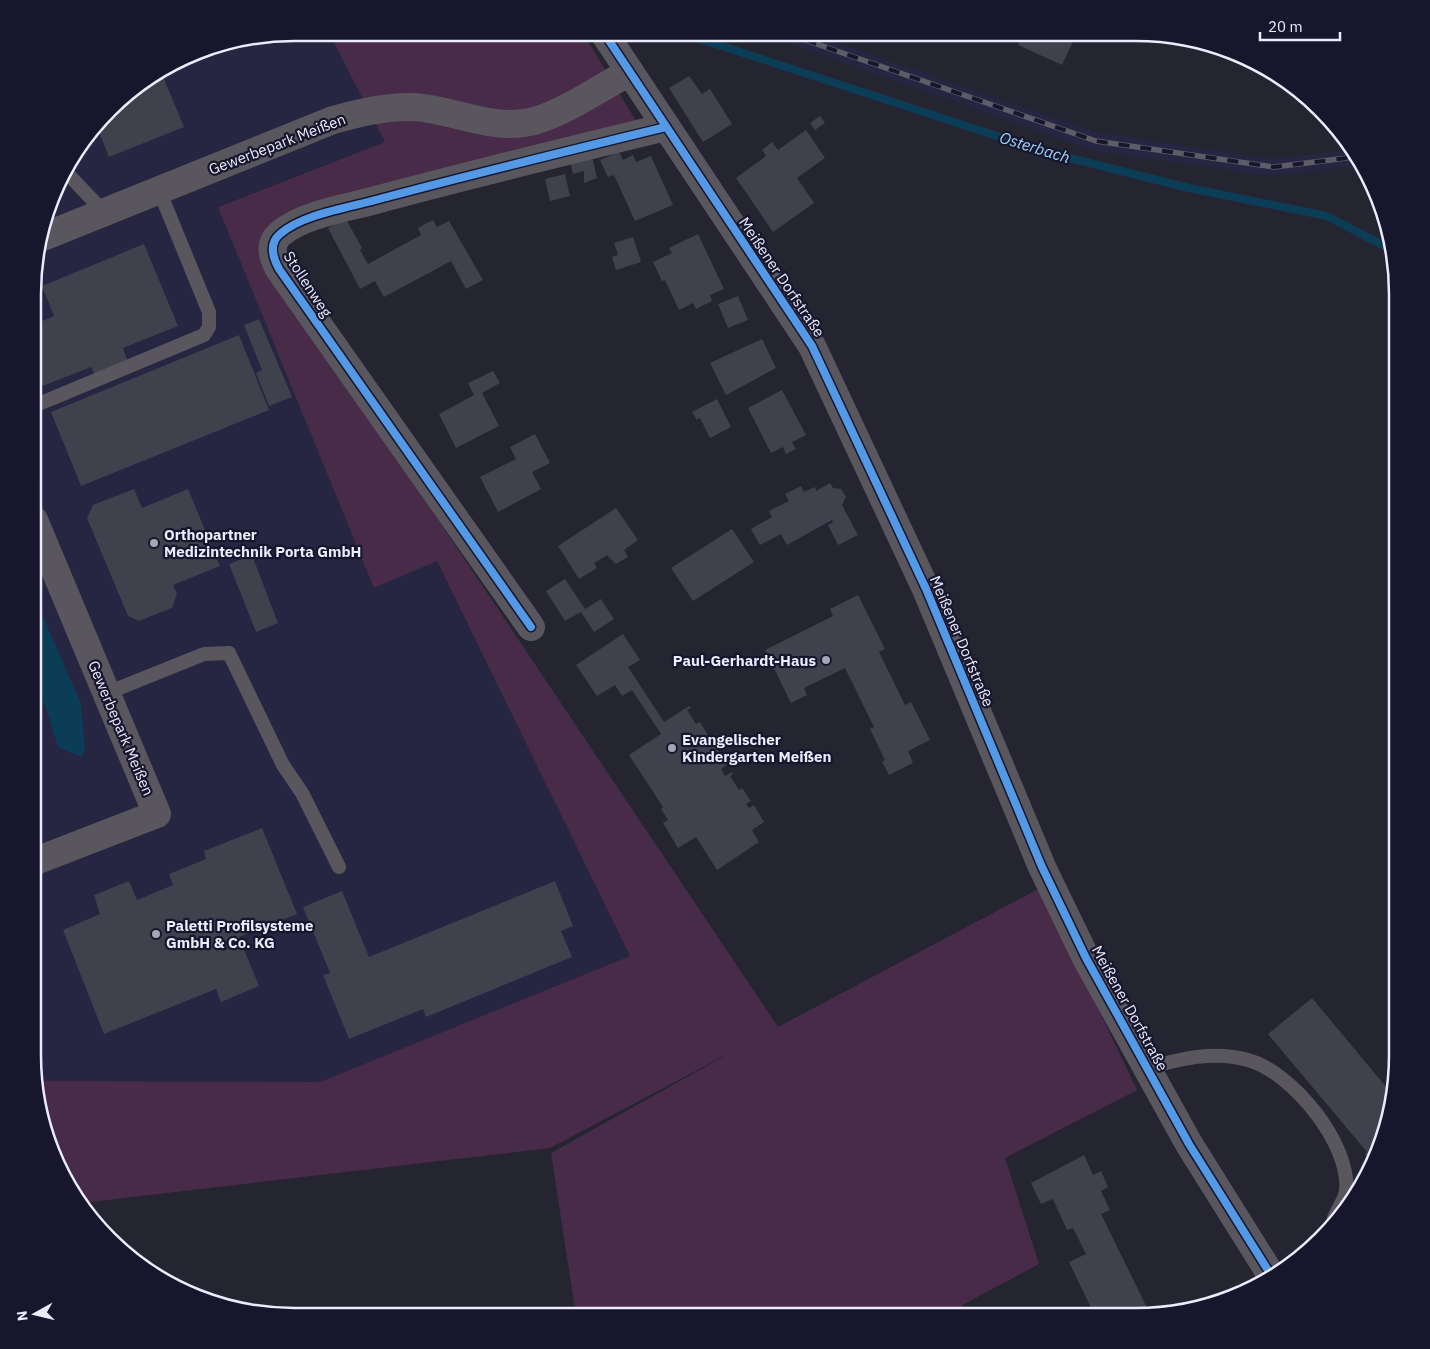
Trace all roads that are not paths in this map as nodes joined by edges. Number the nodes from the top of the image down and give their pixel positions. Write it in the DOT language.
graph roads {
  1 [pos="609,41"];
  2 [pos="630,72"];
  3 [pos="666,127"];
  4 [pos="70,177"];
  5 [pos="159,190"];
  6 [pos="104,212"];
  7 [pos="49,234"];
  8 [pos="41,403"];
  9 [pos="41,537"];
  10 [pos="530,628"];
  11 [pos="107,693"];
  12 [pos="41,859"];
  13 [pos="339,866"];
  14 [pos="1147,1068"];
  15 [pos="1342,1200"];
  16 [pos="1268,1270"];
  1 -- 2 [label="street, Meißener Dorfstraße"];
  2 -- 3 [label="street, Meißener Dorfstraße"];
  2 -- 5 [label="street, Gewerbepark Meißen"];
  3 -- 10 [label="street, Stollenweg"];
  3 -- 14 [label="street, Meißener Dorfstraße"];
  4 -- 6 [label="lane"];
  5 -- 6 [label="street, Gewerbepark Meißen"];
  5 -- 8 [label="lane"];
  6 -- 7 [label="street, Gewerbepark Meißen"];
  9 -- 11 [label="street, Gewerbepark Meißen"];
  11 -- 12 [label="street, Gewerbepark Meißen"];
  11 -- 13 [label="lane"];
  14 -- 15 [label="lane"];
  14 -- 16 [label="street, Meißener Dorfstraße"];
}
